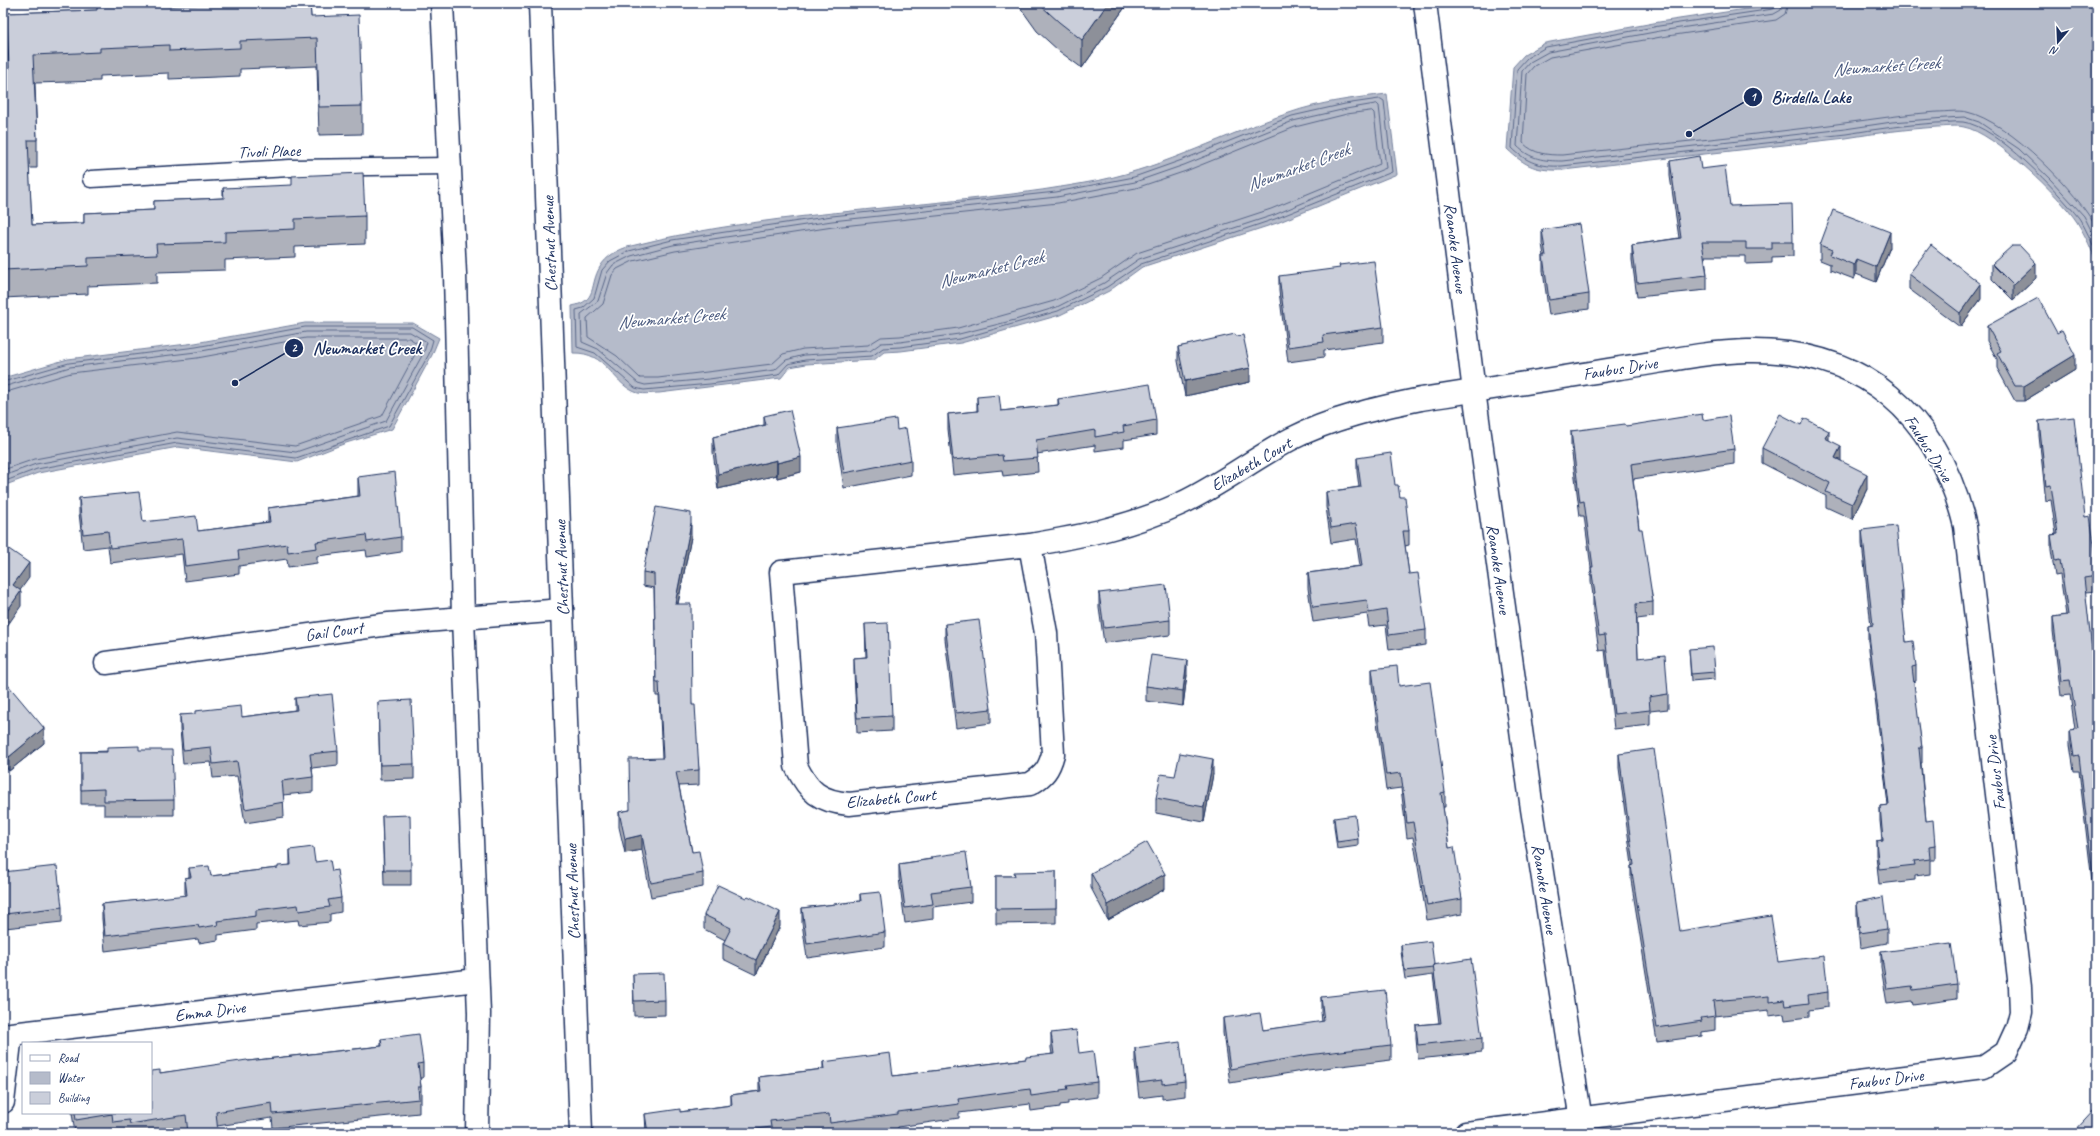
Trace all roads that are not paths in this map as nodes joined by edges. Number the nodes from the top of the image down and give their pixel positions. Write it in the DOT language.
graph roads {
  1 [pos="442,3"];
  2 [pos="540,3"];
  3 [pos="1425,3"];
  4 [pos="450,166"];
  5 [pos="91,179"];
  6 [pos="1474,391"];
  7 [pos="1030,545"];
  8 [pos="562,610"];
  9 [pos="463,618"];
  10 [pos="106,662"];
  11 [pos="477,980"];
  12 [pos="3,1102"];
  13 [pos="1582,1125"];
  14 [pos="477,1133"];
  15 [pos="581,1133"];
  16 [pos="1466,1133"];
  1 -- 4 [label="street"];
  2 -- 8 [label="street, Chestnut Avenue"];
  3 -- 6 [label="street, Roanoke Avenue"];
  4 -- 5 [label="lane, Tivoli Place"];
  4 -- 9 [label="street"];
  6 -- 7 [label="street, Elizabeth Court"];
  6 -- 13 [label="street, Roanoke Avenue"];
  6 -- 13 [label="street, Faubus Drive"];
  7 -- 7 [label="street, Elizabeth Court"];
  8 -- 9 [label="street, Gail Court"];
  8 -- 15 [label="street, Chestnut Avenue"];
  9 -- 10 [label="street, Gail Court"];
  9 -- 11 [label="street"];
  11 -- 12 [label="street, Emma Drive"];
  11 -- 14 [label="street"];
  13 -- 16 [label="street, Faubus Drive"];
}
